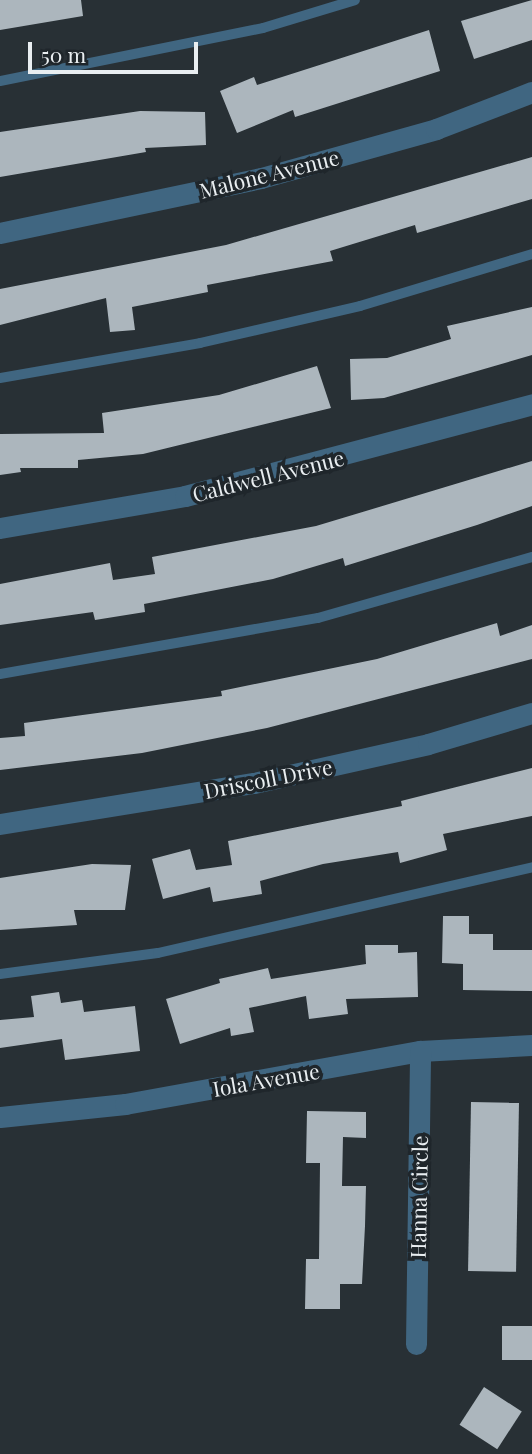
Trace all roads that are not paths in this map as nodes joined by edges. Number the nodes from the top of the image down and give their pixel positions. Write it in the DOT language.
graph roads {
  1 [pos="355,0"];
  2 [pos="0,81"];
  3 [pos="532,92"];
  4 [pos="0,233"];
  5 [pos="532,254"];
  6 [pos="0,378"];
  7 [pos="532,404"];
  8 [pos="0,528"];
  9 [pos="532,557"];
  10 [pos="0,674"];
  11 [pos="532,713"];
  12 [pos="0,824"];
  13 [pos="532,867"];
  14 [pos="0,974"];
  15 [pos="532,1045"];
  16 [pos="420,1051"];
  17 [pos="0,1117"];
  18 [pos="416,1344"];
  1 -- 2 [label="lane"];
  3 -- 4 [label="street, Malone Avenue"];
  5 -- 6 [label="lane"];
  7 -- 8 [label="street, Caldwell Avenue"];
  9 -- 10 [label="lane"];
  11 -- 12 [label="street, Driscoll Drive"];
  13 -- 14 [label="lane"];
  15 -- 16 [label="street, Iola Avenue"];
  16 -- 17 [label="street, Iola Avenue"];
  16 -- 18 [label="street, Hanna Circle"];
}
